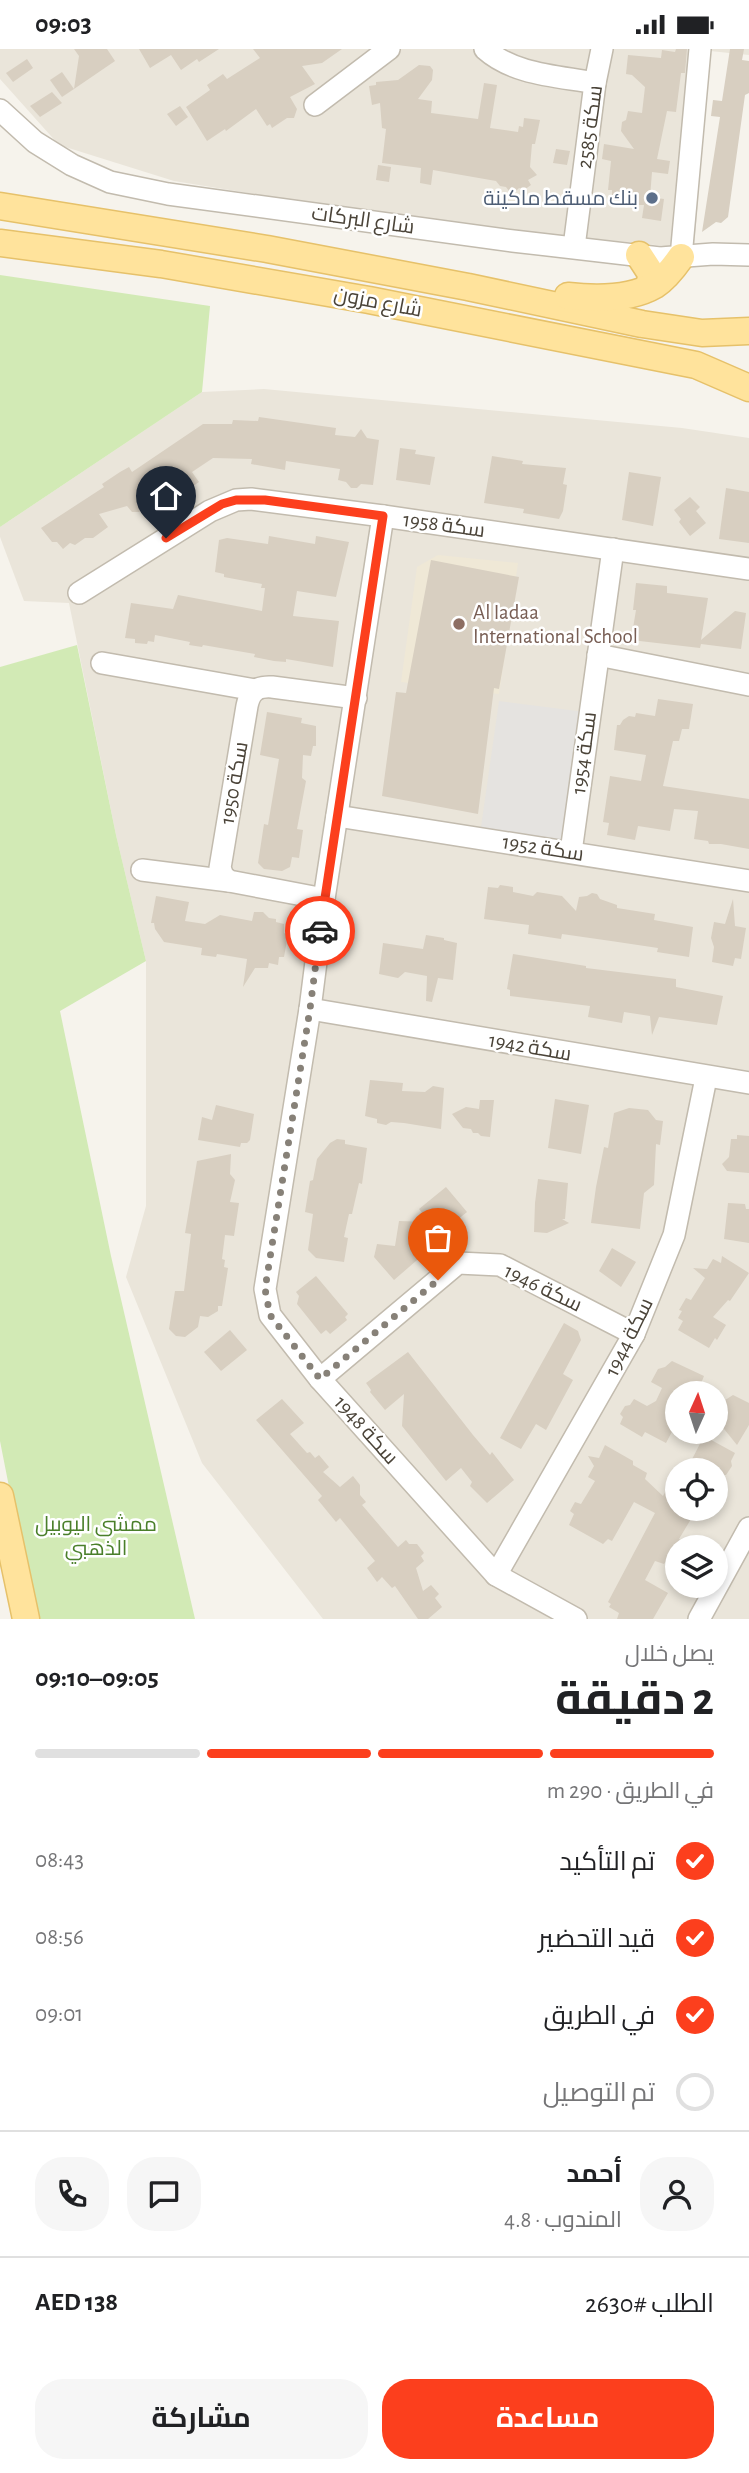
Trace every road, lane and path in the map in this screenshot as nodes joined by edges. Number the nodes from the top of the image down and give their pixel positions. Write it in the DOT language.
graph roads {
  1 [pos="389,49"];
  2 [pos="485,49"];
  3 [pos="602,49"];
  4 [pos="700,49"];
  5 [pos="595,83"];
  6 [pos="315,105"];
  7 [pos="0,110"];
  8 [pos="0,206"];
  9 [pos="0,243"];
  10 [pos="574,247"];
  11 [pos="54,250"];
  12 [pos="0,254"];
  13 [pos="639,255"];
  14 [pos="749,255"];
  15 [pos="681,257"];
  16 [pos="468,287"];
  17 [pos="648,288"];
  18 [pos="749,331"];
  19 [pos="749,388"];
  20 [pos="383,516"];
  21 [pos="613,549"];
  22 [pos="749,569"];
  23 [pos="79,593"];
  24 [pos="598,655"];
  25 [pos="102,663"];
  26 [pos="749,685"];
  27 [pos="254,690"];
  28 [pos="356,698"];
  29 [pos="337,815"];
  30 [pos="571,852"];
  31 [pos="142,870"];
  32 [pos="749,880"];
  33 [pos="229,881"];
  34 [pos="324,899"];
  35 [pos="310,1009"];
  36 [pos="706,1077"];
  37 [pos="749,1083"];
  38 [pos="634,1334"];
  39 [pos="320,1379"];
  40 [pos="0,1496"];
  41 [pos="749,1528"];
  42 [pos="496,1575"];
  43 [pos="26,1619"];
  44 [pos="576,1619"];
  45 [pos="699,1619"];
  1 -- 6 [label="street"];
  2 -- 5 [label="street"];
  3 -- 5 [label="street, سكة 2585"];
  4 -- 15 [label="street"];
  5 -- 10 [label="street, سكة 2585"];
  7 -- 10 [label="street, شارع البركات"];
  8 -- 16 [label="main road, شارع مزون"];
  9 -- 11 [label="main road, شارع مزون"];
  10 -- 13 [label="street, شارع البركات"];
  11 -- 12 [label="main road"];
  11 -- 19 [label="main road, شارع مزون"];
  13 -- 15 [label="street, شارع البركات"];
  13 -- 17 [label="main road"];
  14 -- 15 [label="street, شارع البركات"];
  15 -- 17 [label="main road"];
  16 -- 17 [label="main road"];
  16 -- 18 [label="main road, شارع مزون"];
  20 -- 21 [label="street, سكة 1958"];
  20 -- 23 [label="street, سكة 1958"];
  20 -- 28 [label="street, سكة 1948"];
  21 -- 22 [label="street, سكة 1958"];
  21 -- 24 [label="street, سكة 1954"];
  24 -- 26 [label="street"];
  24 -- 30 [label="street, سكة 1954"];
  25 -- 27 [label="street"];
  27 -- 28 [label="street"];
  27 -- 33 [label="street, سكة 1950"];
  28 -- 29 [label="street, سكة 1948"];
  29 -- 30 [label="street, سكة 1952"];
  29 -- 34 [label="street, سكة 1948"];
  30 -- 32 [label="street, سكة 1952"];
  31 -- 33 [label="street"];
  33 -- 34 [label="street"];
  34 -- 35 [label="street, سكة 1948"];
  35 -- 36 [label="street, سكة 1942"];
  35 -- 39 [label="street, سكة 1948"];
  36 -- 37 [label="street, سكة 1942"];
  36 -- 38 [label="street, سكة 1944"];
  38 -- 39 [label="street, سكة 1946"];
  38 -- 42 [label="street, سكة 1944"];
  39 -- 42 [label="street, سكة 1948"];
  40 -- 43 [label="main road"];
  41 -- 45 [label="street"];
  42 -- 44 [label="street, سكة 1948"];
}
